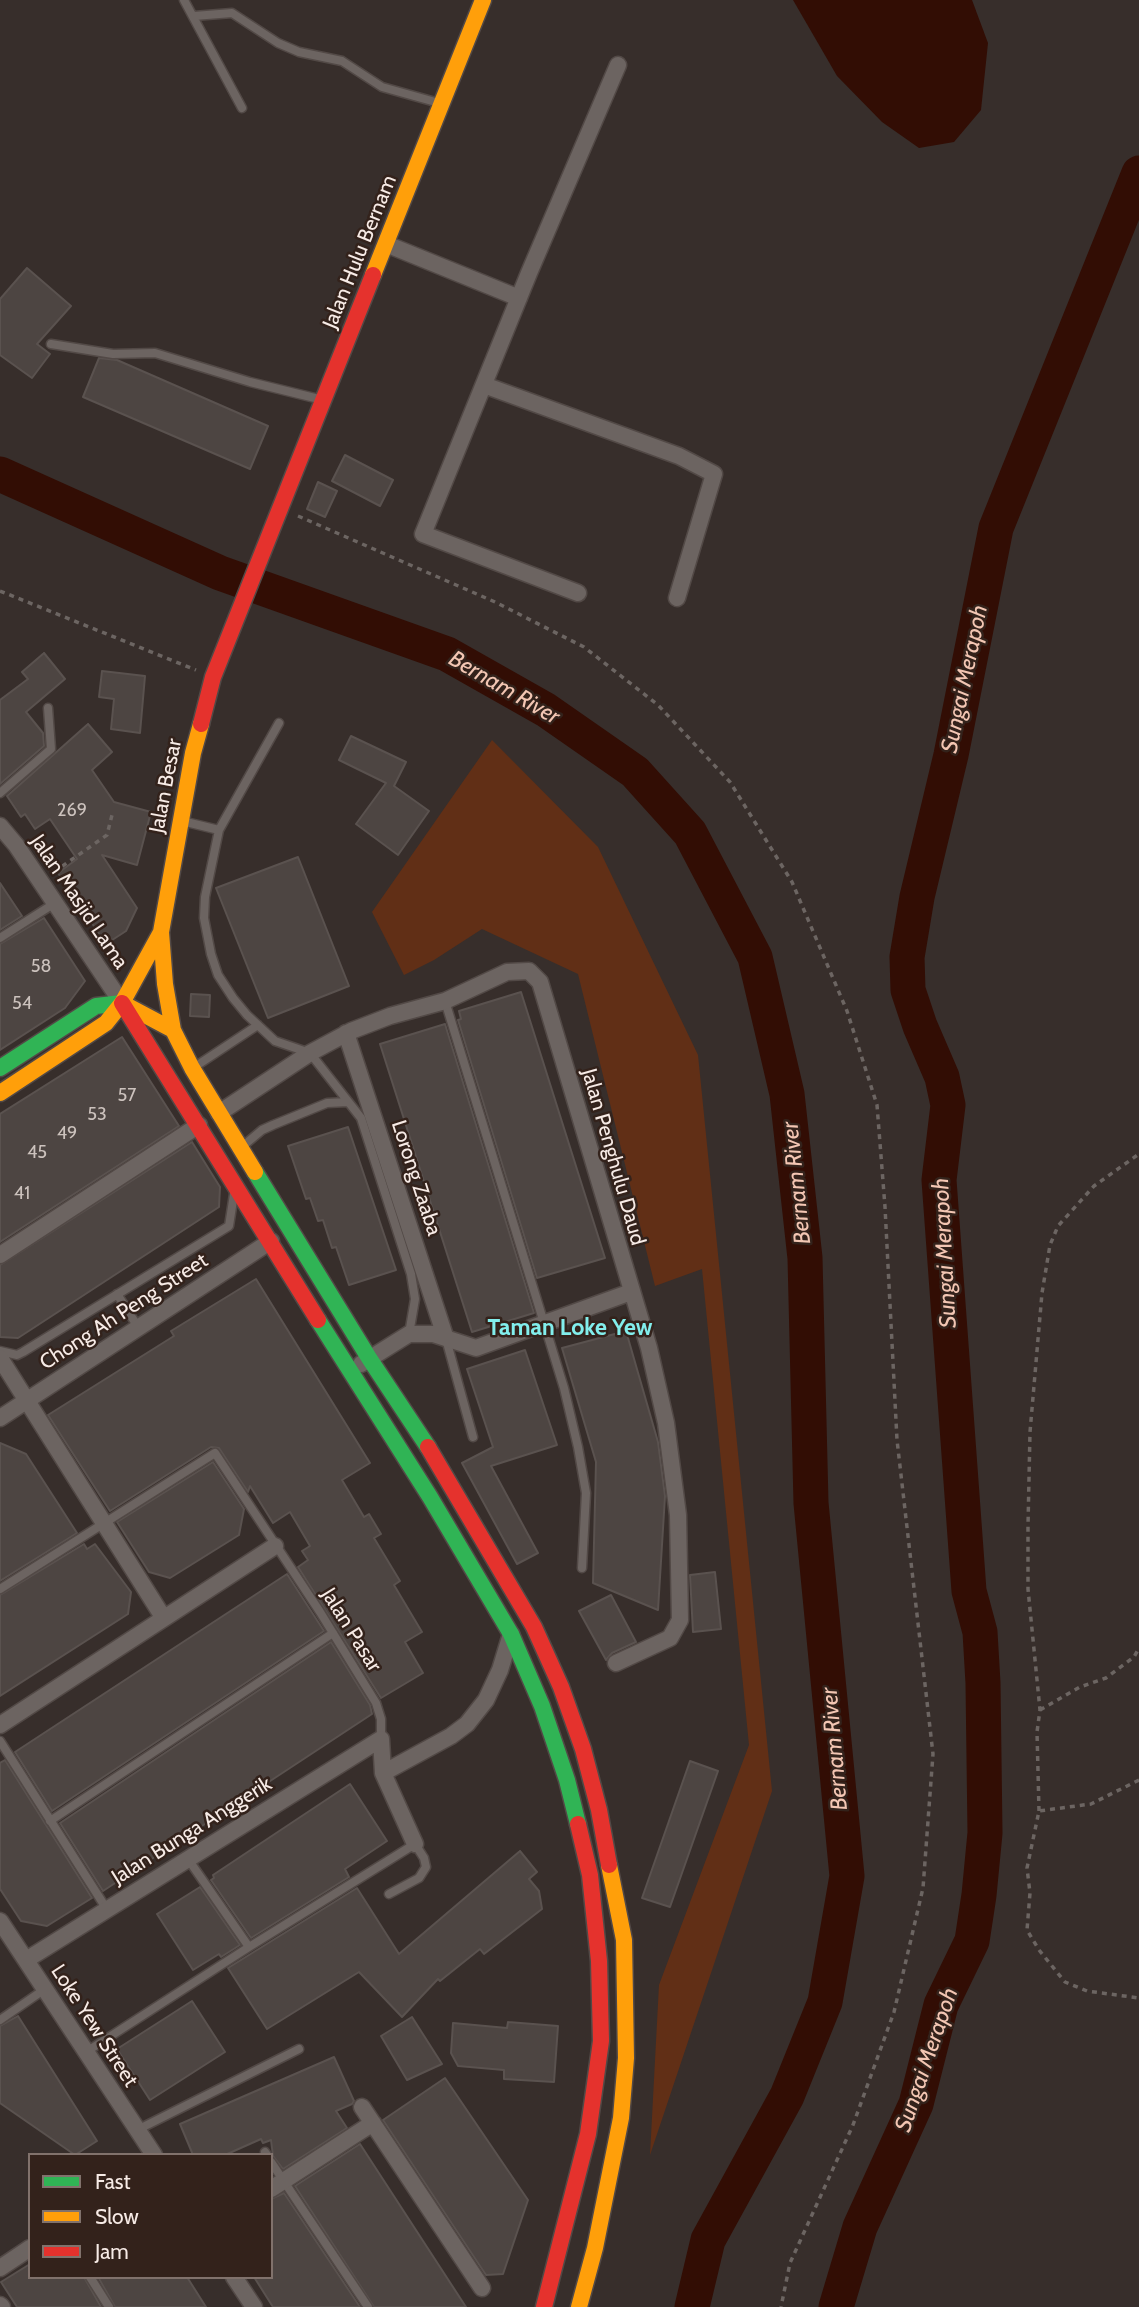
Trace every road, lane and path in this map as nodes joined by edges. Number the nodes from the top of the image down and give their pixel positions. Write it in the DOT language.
graph roads {
  1 [pos="184,0"];
  2 [pos="483,0"];
  3 [pos="194,16"];
  4 [pos="618,65"];
  5 [pos="442,104"];
  6 [pos="242,108"];
  7 [pos="386,244"];
  8 [pos="519,298"];
  9 [pos="51,344"];
  10 [pos="484,385"];
  11 [pos="323,400"];
  12 [pos="277,513"];
  13 [pos="0,591"];
  14 [pos="578,593"];
  15 [pos="677,598"];
  16 [pos="223,650"];
  17 [pos="213,677"];
  18 [pos="48,708"];
  19 [pos="279,723"];
  20 [pos="0,793"];
  21 [pos="112,815"];
  22 [pos="181,821"];
  23 [pos="0,826"];
  24 [pos="219,830"];
  25 [pos="40,881"];
  26 [pos="55,903"];
  27 [pos="160,932"];
  28 [pos="0,938"];
  29 [pos="445,1001"];
  30 [pos="122,1003"];
  31 [pos="258,1025"];
  32 [pos="173,1030"];
  33 [pos="346,1033"];
  34 [pos="310,1053"];
  35 [pos="0,1068"];
  36 [pos="192,1068"];
  37 [pos="0,1093"];
  38 [pos="348,1102"];
  39 [pos="219,1113"];
  40 [pos="199,1125"];
  41 [pos="241,1148"];
  42 [pos="1139,1154"];
  43 [pos="235,1185"];
  44 [pos="271,1241"];
  45 [pos="0,1255"];
  46 [pos="631,1292"];
  47 [pos="117,1294"];
  48 [pos="544,1323"];
  49 [pos="138,1327"];
  50 [pos="408,1334"];
  51 [pos="445,1336"];
  52 [pos="0,1351"];
  53 [pos="0,1358"];
  54 [pos="369,1359"];
  55 [pos="350,1372"];
  56 [pos="27,1400"];
  57 [pos="0,1418"];
  58 [pos="473,1437"];
  59 [pos="103,1522"];
  60 [pos="275,1546"];
  61 [pos="582,1568"];
  62 [pos="0,1589"];
  63 [pos="163,1617"];
  64 [pos="333,1633"];
  65 [pos="511,1634"];
  66 [pos="1139,1648"];
  67 [pos="616,1663"];
  68 [pos="1040,1710"];
  69 [pos="0,1725"];
  70 [pos="381,1739"];
  71 [pos="0,1741"];
  72 [pos="383,1773"];
  73 [pos="1139,1780"];
  74 [pos="1039,1811"];
  75 [pos="50,1821"];
  76 [pos="415,1844"];
  77 [pos="188,1859"];
  78 [pos="389,1894"];
  79 [pos="106,1908"];
  80 [pos="0,1921"];
  81 [pos="249,1947"];
  82 [pos="26,1960"];
  83 [pos="45,1989"];
  84 [pos="1139,1998"];
  85 [pos="0,2020"];
  86 [pos="299,2049"];
  87 [pos="86,2052"];
  88 [pos="362,2107"];
  89 [pos="373,2123"];
  90 [pos="137,2130"];
  91 [pos="153,2153"];
  92 [pos="278,2185"];
  93 [pos="28,2249"];
  94 [pos="0,2268"];
  95 [pos="91,2279"];
  96 [pos="235,2279"];
  97 [pos="482,2288"];
  98 [pos="109,2307"];
  99 [pos="254,2307"];
  100 [pos="368,2307"];
  101 [pos="544,2307"];
  102 [pos="579,2307"];
  103 [pos="781,2307"];
  1 -- 3 [label="lane"];
  2 -- 5 [label="main road, Jalan Hulu Bernam"];
  3 -- 5 [label="lane"];
  3 -- 6 [label="lane"];
  4 -- 8 [label="street"];
  5 -- 7 [label="main road, Jalan Hulu Bernam"];
  7 -- 8 [label="street"];
  7 -- 11 [label="main road, Jalan Hulu Bernam"];
  8 -- 10 [label="street"];
  9 -- 11 [label="lane"];
  10 -- 14 [label="street"];
  10 -- 15 [label="street"];
  11 -- 12 [label="main road, Jalan Hulu Bernam"];
  12 -- 16 [label="main road, Jalan Hulu Bernam"];
  12 -- 103 [label="path"];
  13 -- 17 [label="path"];
  16 -- 17 [label="main road, Jalan Besar"];
  17 -- 22 [label="main road, Jalan Besar"];
  18 -- 20 [label="lane"];
  19 -- 24 [label="lane"];
  21 -- 25 [label="path"];
  22 -- 24 [label="lane"];
  22 -- 27 [label="main road, Jalan Besar"];
  23 -- 25 [label="street, Jalan Masjid Lama"];
  24 -- 31 [label="lane"];
  25 -- 26 [label="street, Jalan Masjid Lama"];
  26 -- 28 [label="lane"];
  26 -- 30 [label="street, Jalan Masjid Lama"];
  27 -- 30 [label="main road"];
  27 -- 32 [label="main road"];
  29 -- 33 [label="street, Jalan Penghulu Daud"];
  29 -- 46 [label="street, Jalan Penghulu Daud"];
  29 -- 48 [label="lane"];
  30 -- 32 [label="main road"];
  30 -- 35 [label="main road"];
  30 -- 37 [label="main road"];
  30 -- 40 [label="main road"];
  31 -- 34 [label="lane"];
  31 -- 36 [label="lane"];
  32 -- 36 [label="main road"];
  33 -- 34 [label="street, Jalan Penghulu Daud"];
  33 -- 51 [label="street, Lorong Zaaba"];
  34 -- 38 [label="lane"];
  34 -- 39 [label="street, Jalan Penghulu Daud"];
  36 -- 39 [label="main road"];
  38 -- 41 [label="lane"];
  38 -- 50 [label="lane"];
  39 -- 41 [label="main road"];
  40 -- 43 [label="main road"];
  40 -- 45 [label="street"];
  41 -- 54 [label="main road"];
  42 -- 68 [label="path"];
  43 -- 44 [label="main road"];
  43 -- 47 [label="lane"];
  44 -- 49 [label="street, Chong Ah Peng Street"];
  44 -- 55 [label="main road"];
  46 -- 48 [label="street"];
  46 -- 67 [label="street, Jalan Penghulu Daud"];
  47 -- 49 [label="lane"];
  47 -- 52 [label="lane"];
  48 -- 51 [label="street"];
  48 -- 61 [label="lane"];
  49 -- 56 [label="street, Chong Ah Peng Street"];
  50 -- 51 [label="street"];
  50 -- 54 [label="street"];
  51 -- 58 [label="lane"];
  53 -- 56 [label="street"];
  54 -- 55 [label="street"];
  54 -- 102 [label="main road"];
  55 -- 65 [label="main road"];
  56 -- 57 [label="street, Chong Ah Peng Street"];
  56 -- 59 [label="street"];
  59 -- 60 [label="lane, Jalan Pasar"];
  59 -- 62 [label="lane"];
  59 -- 63 [label="street"];
  60 -- 63 [label="street"];
  60 -- 64 [label="lane, Jalan Pasar"];
  63 -- 69 [label="street"];
  64 -- 70 [label="lane, Jalan Pasar"];
  64 -- 75 [label="lane"];
  65 -- 72 [label="street"];
  65 -- 101 [label="main road"];
  66 -- 68 [label="path"];
  68 -- 74 [label="path"];
  70 -- 72 [label="street"];
  70 -- 77 [label="street, Jalan Bunga Anggerik"];
  71 -- 75 [label="lane"];
  72 -- 76 [label="street"];
  73 -- 74 [label="path"];
  74 -- 84 [label="path"];
  75 -- 79 [label="lane"];
  76 -- 78 [label="lane"];
  76 -- 81 [label="lane"];
  77 -- 79 [label="street, Jalan Bunga Anggerik"];
  77 -- 81 [label="lane"];
  79 -- 82 [label="street, Jalan Bunga Anggerik"];
  80 -- 82 [label="street, Loke Yew Street"];
  81 -- 87 [label="lane"];
  82 -- 83 [label="street, Loke Yew Street"];
  83 -- 85 [label="lane"];
  83 -- 87 [label="street, Loke Yew Street"];
  86 -- 90 [label="lane"];
  87 -- 90 [label="street, Loke Yew Street"];
  88 -- 89 [label="street"];
  89 -- 92 [label="street"];
  89 -- 97 [label="street"];
  90 -- 91 [label="street, Loke Yew Street"];
  92 -- 100 [label="lane"];
  93 -- 94 [label="street"];
  95 -- 98 [label="lane"];
  96 -- 99 [label="street"];
}
